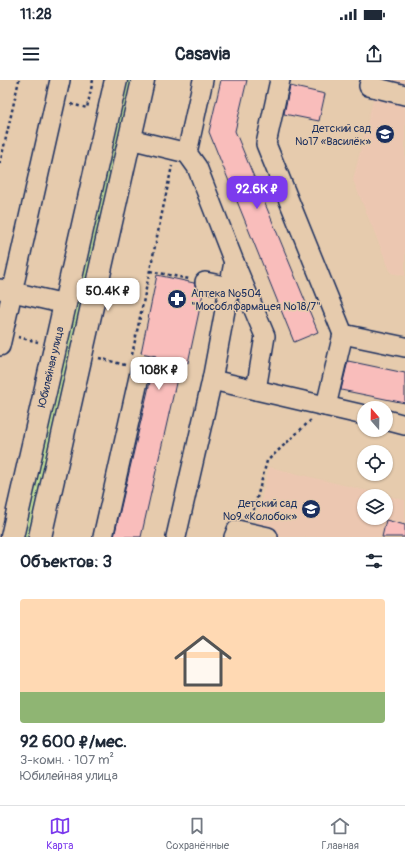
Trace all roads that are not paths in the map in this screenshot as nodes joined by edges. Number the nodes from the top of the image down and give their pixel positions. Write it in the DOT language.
graph roads {
  1 [pos="60,80"];
  2 [pos="116,80"];
  3 [pos="143,80"];
  4 [pos="203,80"];
  5 [pos="280,80"];
  6 [pos="371,80"];
  7 [pos="405,95"];
  8 [pos="130,139"];
  9 [pos="181,152"];
  10 [pos="234,262"];
  11 [pos="205,282"];
  12 [pos="230,287"];
  13 [pos="6,290"];
  14 [pos="65,304"];
  15 [pos="343,334"];
  16 [pos="1,340"];
  17 [pos="405,347"];
  18 [pos="133,364"];
  19 [pos="212,380"];
  20 [pos="256,390"];
  21 [pos="326,406"];
  22 [pos="357,413"];
  23 [pos="393,421"];
  24 [pos="405,424"];
  25 [pos="241,535"];
  26 [pos="12,537"];
  27 [pos="40,537"];
  28 [pos="103,537"];
  29 [pos="176,537"];
  30 [pos="268,537"];
  1 -- 13 [label="lane"];
  2 -- 14 [label="main road, Юбилейная улица"];
  3 -- 8 [label="main road"];
  4 -- 9 [label="lane"];
  5 -- 15 [label="lane"];
  6 -- 7 [label="lane"];
  8 -- 9 [label="lane"];
  8 -- 27 [label="main road"];
  9 -- 10 [label="lane"];
  10 -- 12 [label="lane"];
  10 -- 20 [label="lane"];
  11 -- 12 [label="lane"];
  12 -- 19 [label="lane"];
  13 -- 14 [label="lane"];
  13 -- 16 [label="lane"];
  14 -- 26 [label="main road, Юбилейная улица"];
  15 -- 17 [label="lane"];
  15 -- 21 [label="lane"];
  18 -- 28 [label="lane"];
  19 -- 20 [label="lane"];
  19 -- 29 [label="lane"];
  20 -- 21 [label="lane"];
  21 -- 22 [label="lane"];
  23 -- 24 [label="lane"];
  25 -- 30 [label="lane"];
}
